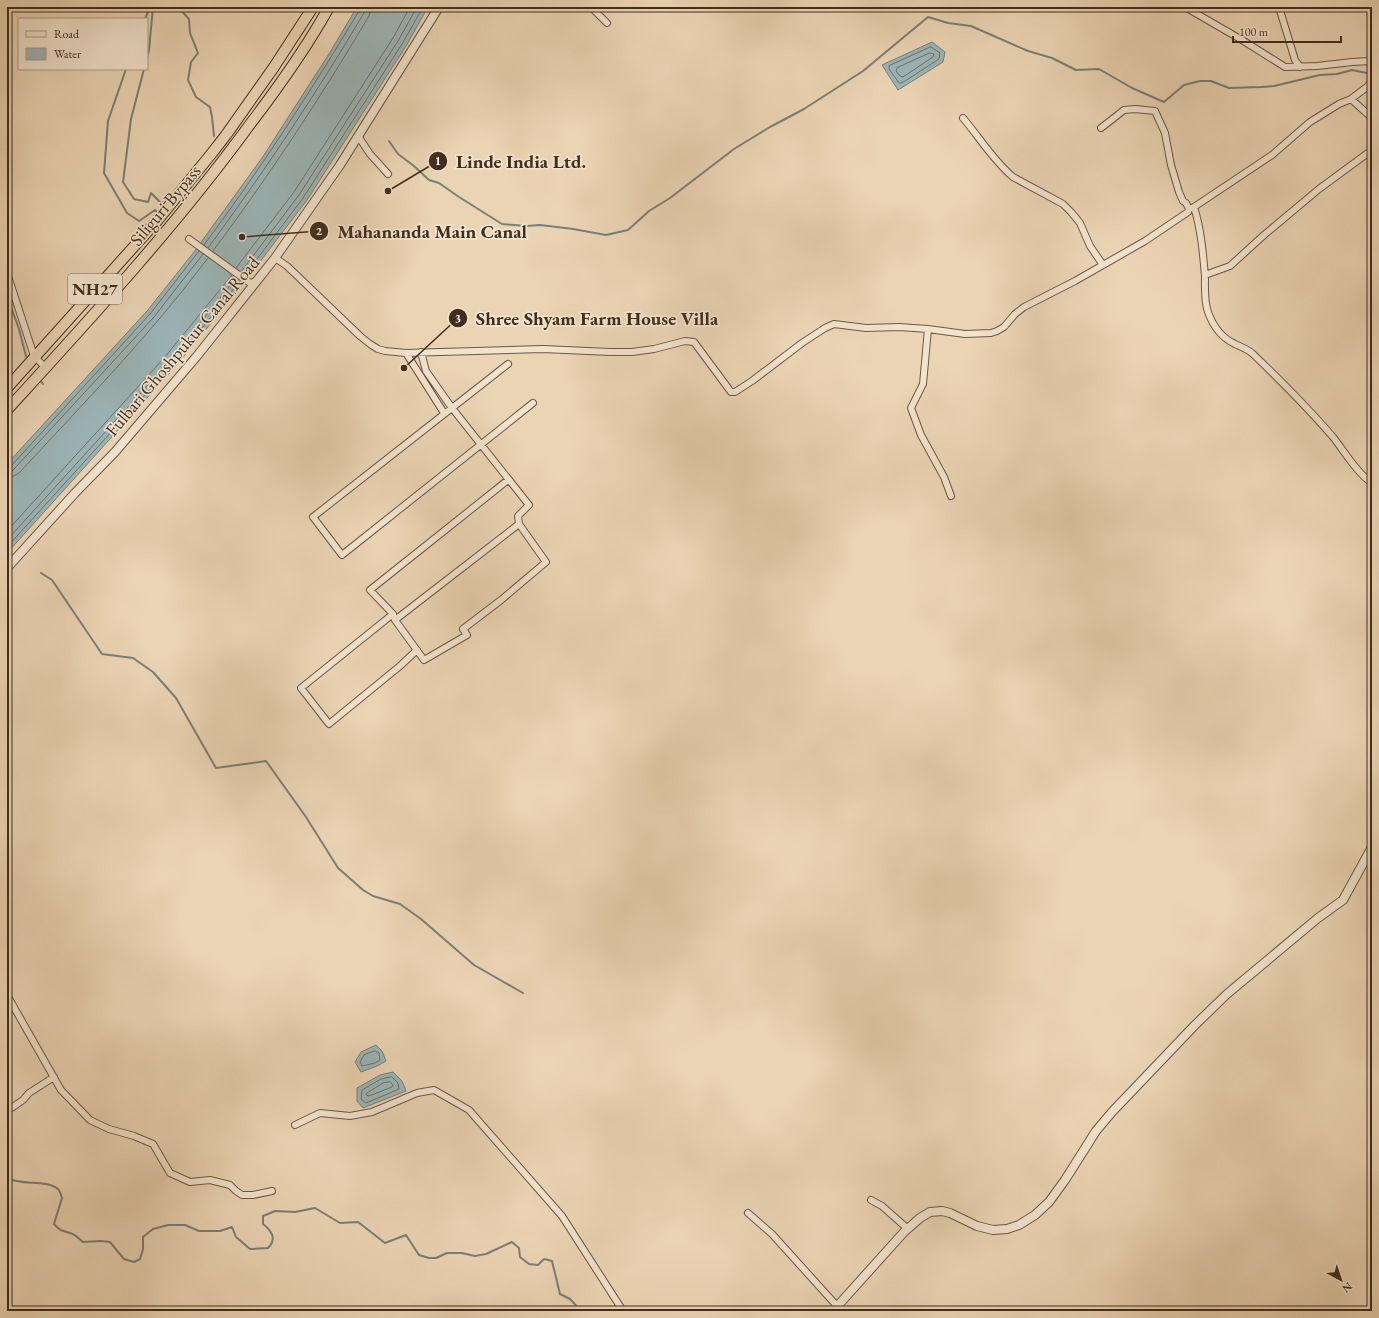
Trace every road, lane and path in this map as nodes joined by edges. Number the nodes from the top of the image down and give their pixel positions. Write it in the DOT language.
graph roads {
  1 [pos="313,7"];
  2 [pos="329,7"];
  3 [pos="439,7"];
  4 [pos="592,7"];
  5 [pos="1185,7"];
  6 [pos="1280,7"];
  7 [pos="607,23"];
  8 [pos="1372,62"];
  9 [pos="1300,67"];
  10 [pos="1372,81"];
  11 [pos="1351,99"];
  12 [pos="963,118"];
  13 [pos="1372,118"];
  14 [pos="1101,128"];
  15 [pos="358,136"];
  16 [pos="1372,150"];
  17 [pos="388,174"];
  18 [pos="1192,208"];
  19 [pos="192,241"];
  20 [pos="275,258"];
  21 [pos="1103,265"];
  22 [pos="7,273"];
  23 [pos="1205,275"];
  24 [pos="253,282"];
  25 [pos="928,329"];
  26 [pos="421,352"];
  27 [pos="406,353"];
  28 [pos="34,356"];
  29 [pos="508,364"];
  30 [pos="46,368"];
  31 [pos="7,388"];
  32 [pos="533,402"];
  33 [pos="452,408"];
  34 [pos="7,410"];
  35 [pos="444,413"];
  36 [pos="480,444"];
  37 [pos="508,480"];
  38 [pos="1372,483"];
  39 [pos="951,496"];
  40 [pos="519,524"];
  41 [pos="7,568"];
  42 [pos="393,614"];
  43 [pos="395,620"];
  44 [pos="417,650"];
  45 [pos="1372,847"];
  46 [pos="7,995"];
  47 [pos="54,1077"];
  48 [pos="7,1111"];
  49 [pos="295,1125"];
  50 [pos="272,1191"];
  51 [pos="871,1200"];
  52 [pos="748,1213"];
  53 [pos="908,1229"];
  54 [pos="835,1309"];
  55 [pos="623,1311"];
  1 -- 28 [label="highway, NH27"];
  2 -- 30 [label="highway, Siliguri Bypass / NH27"];
  3 -- 15 [label="street, Fulbari Ghoshpukur Canal Road"];
  4 -- 7 [label="street"];
  5 -- 9 [label="street"];
  6 -- 9 [label="street"];
  8 -- 9 [label="street"];
  10 -- 11 [label="street"];
  11 -- 13 [label="street"];
  11 -- 18 [label="street"];
  12 -- 21 [label="street"];
  14 -- 18 [label="street"];
  15 -- 17 [label="street"];
  15 -- 20 [label="street, Fulbari Ghoshpukur Canal Road"];
  16 -- 23 [label="street"];
  18 -- 21 [label="street"];
  18 -- 23 [label="street"];
  19 -- 24 [label="street"];
  20 -- 24 [label="street, Fulbari Ghoshpukur Canal Road"];
  20 -- 27 [label="street"];
  21 -- 25 [label="street"];
  22 -- 28 [label="street"];
  23 -- 38 [label="street"];
  24 -- 41 [label="street, Fulbari Ghoshpukur Canal Road"];
  25 -- 26 [label="street"];
  25 -- 39 [label="street"];
  26 -- 27 [label="street"];
  26 -- 33 [label="street"];
  27 -- 35 [label="street"];
  28 -- 30 [label="street"];
  28 -- 31 [label="highway, NH27"];
  29 -- 33 [label="street"];
  30 -- 34 [label="highway, Siliguri Bypass / NH27"];
  32 -- 36 [label="street"];
  33 -- 35 [label="street"];
  33 -- 36 [label="street"];
  35 -- 36 [label="street"];
  36 -- 37 [label="street"];
  37 -- 40 [label="street"];
  37 -- 42 [label="street"];
  40 -- 43 [label="street"];
  40 -- 44 [label="street"];
  42 -- 43 [label="street"];
  42 -- 44 [label="street"];
  43 -- 44 [label="street"];
  45 -- 53 [label="street"];
  46 -- 47 [label="street"];
  47 -- 48 [label="street"];
  47 -- 50 [label="street"];
  49 -- 55 [label="street"];
  51 -- 53 [label="street"];
  52 -- 54 [label="street"];
  53 -- 54 [label="street"];
}
